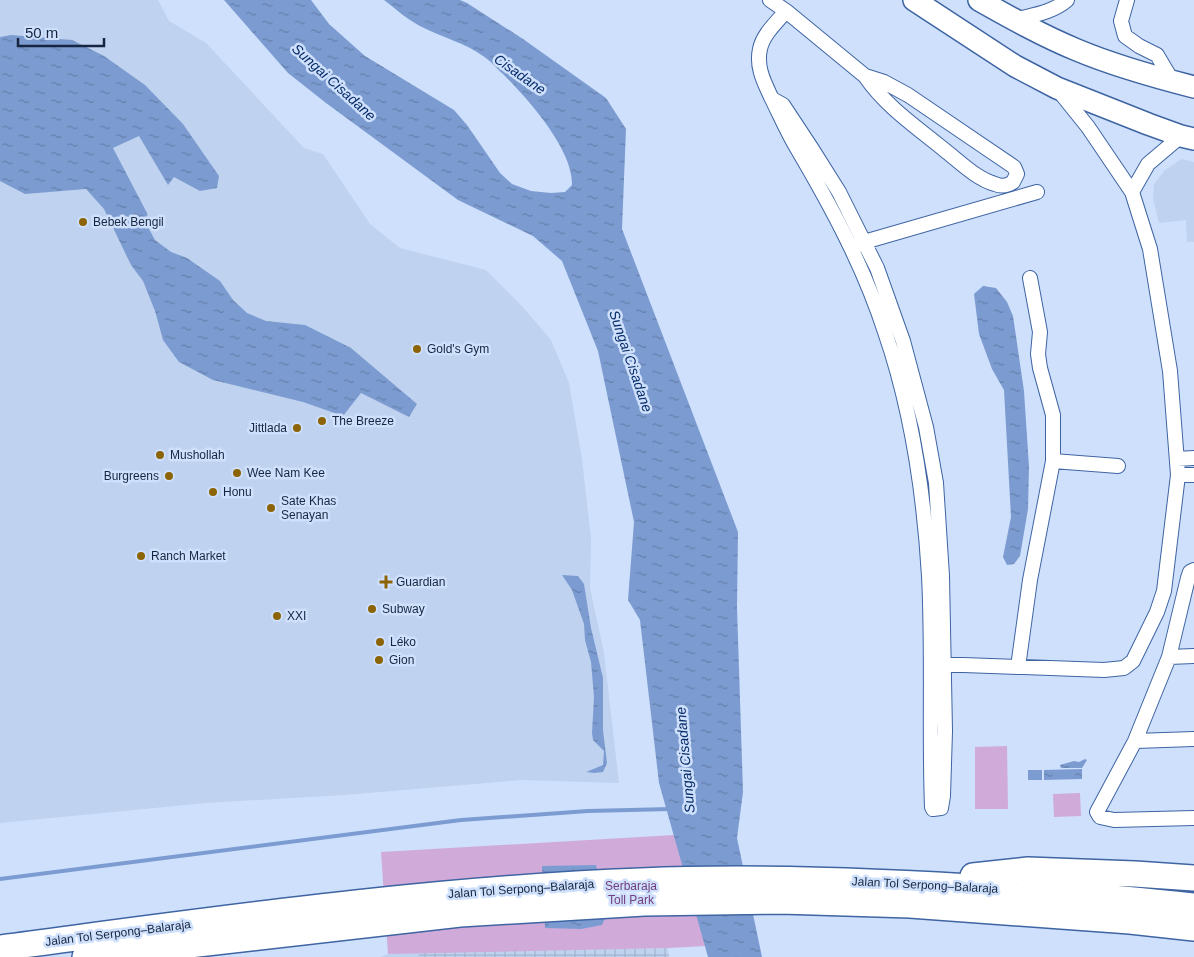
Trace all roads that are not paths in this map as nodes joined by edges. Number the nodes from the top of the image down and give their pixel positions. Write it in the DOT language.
graph roads {
  1 [pos="770,0"];
  2 [pos="914,0"];
  3 [pos="979,0"];
  4 [pos="1066,0"];
  5 [pos="1127,0"];
  6 [pos="786,11"];
  7 [pos="1014,20"];
  8 [pos="865,76"];
  9 [pos="1174,82"];
  10 [pos="1194,87"];
  11 [pos="1057,88"];
  12 [pos="1187,138"];
  13 [pos="823,179"];
  14 [pos="1037,192"];
  15 [pos="1132,192"];
  16 [pos="864,242"];
  17 [pos="851,248"];
  18 [pos="1030,278"];
  19 [pos="913,403"];
  20 [pos="1194,458"];
  21 [pos="1177,459"];
  22 [pos="1054,461"];
  23 [pos="1118,466"];
  24 [pos="1178,475"];
  25 [pos="1194,475"];
  26 [pos="1194,570"];
  27 [pos="1170,656"];
  28 [pos="1194,656"];
  29 [pos="937,664"];
  30 [pos="1018,667"];
  31 [pos="1194,739"];
  32 [pos="1135,741"];
  33 [pos="1194,818"];
  34 [pos="1194,878"];
  35 [pos="908,894"];
  36 [pos="1194,906"];
  37 [pos="321,918"];
  38 [pos="1131,918"];
  39 [pos="1194,928"];
  40 [pos="1194,945"];
  41 [pos="0,948"];
  42 [pos="85,957"];
  1 -- 6 [label="street"];
  2 -- 11 [label="main road"];
  3 -- 7 [label="main road"];
  4 -- 7 [label="street"];
  5 -- 9 [label="street"];
  6 -- 8 [label="street"];
  6 -- 13 [label="street"];
  7 -- 9 [label="main road"];
  8 -- 8 [label="street"];
  9 -- 10 [label="main road"];
  11 -- 12 [label="main road"];
  11 -- 15 [label="street"];
  12 -- 15 [label="street"];
  13 -- 16 [label="street"];
  13 -- 17 [label="street"];
  14 -- 16 [label="street"];
  15 -- 21 [label="street"];
  16 -- 17 [label="street"];
  16 -- 19 [label="street"];
  17 -- 19 [label="street"];
  18 -- 22 [label="street"];
  19 -- 29 [label="street"];
  20 -- 21 [label="street"];
  21 -- 24 [label="street"];
  22 -- 23 [label="street"];
  22 -- 30 [label="street"];
  24 -- 25 [label="street"];
  24 -- 30 [label="street"];
  26 -- 27 [label="street"];
  27 -- 28 [label="street"];
  27 -- 32 [label="street"];
  29 -- 29 [label="street"];
  29 -- 30 [label="street"];
  31 -- 32 [label="street"];
  32 -- 33 [label="street"];
  34 -- 35 [label="highway"];
  35 -- 37 [label="highway, Jalan Tol Serpong–Balaraja"];
  35 -- 38 [label="highway, Jalan Tol Serpong–Balaraja"];
  36 -- 38 [label="highway, Jalan Tol Serpong–Balaraja"];
  37 -- 41 [label="highway, Jalan Tol Serpong–Balaraja"];
  37 -- 42 [label="highway, Jalan Tol Serpong–Balaraja"];
  38 -- 39 [label="highway, Jalan Tol Serpong–Balaraja"];
  38 -- 40 [label="highway"];
}
